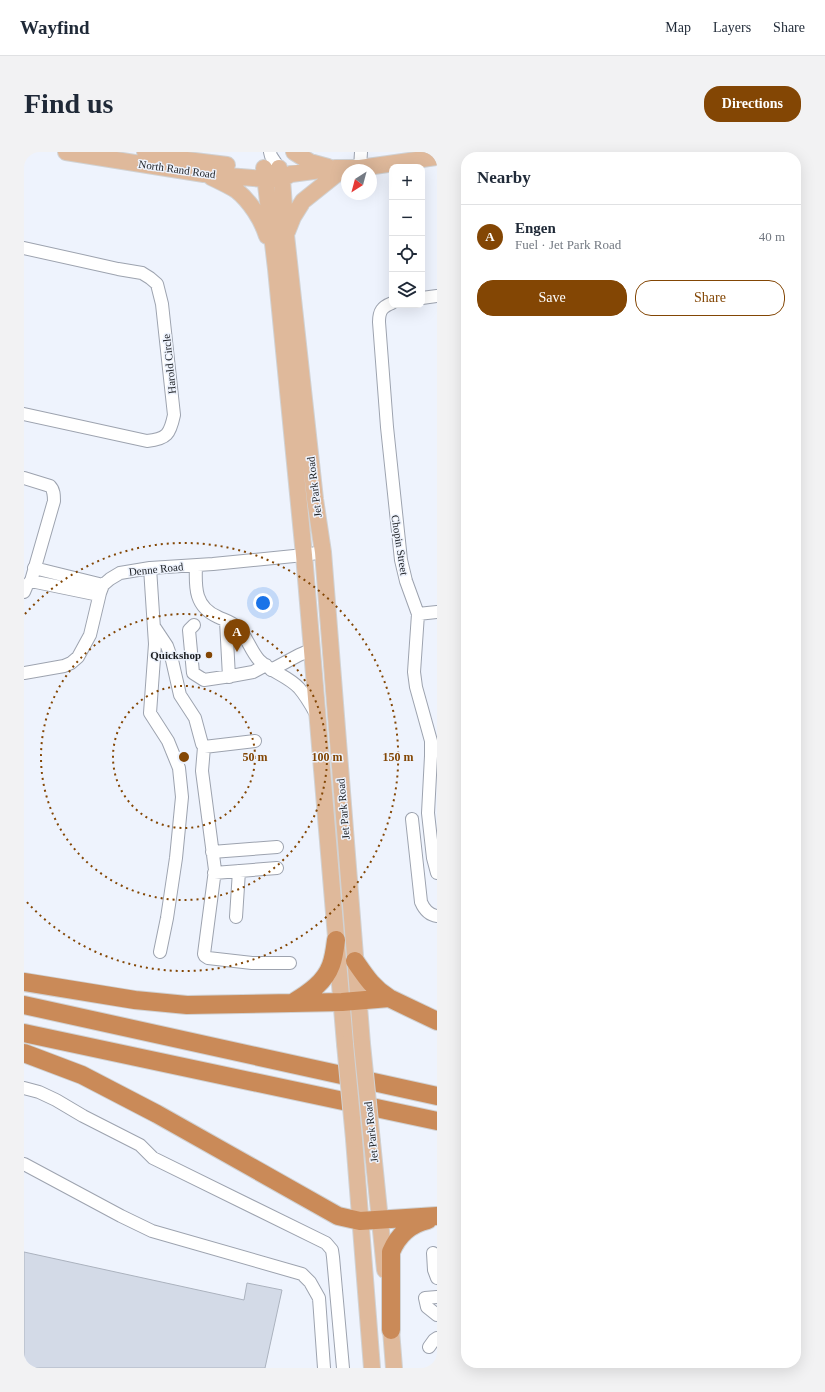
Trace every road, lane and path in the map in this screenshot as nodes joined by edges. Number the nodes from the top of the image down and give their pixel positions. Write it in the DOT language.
graph roads {
  1 [pos="66,152"];
  2 [pos="145,152"];
  3 [pos="194,152"];
  4 [pos="294,152"];
  5 [pos="437,157"];
  6 [pos="179,158"];
  7 [pos="360,160"];
  8 [pos="275,168"];
  9 [pos="339,168"];
  10 [pos="204,174"];
  11 [pos="286,235"];
  12 [pos="24,248"];
  13 [pos="276,269"];
  14 [pos="437,296"];
  15 [pos="425,298"];
  16 [pos="389,305"];
  17 [pos="24,414"];
  18 [pos="24,478"];
  19 [pos="323,552"];
  20 [pos="304,555"];
  21 [pos="196,566"];
  22 [pos="34,568"];
  23 [pos="150,568"];
  24 [pos="31,581"];
  25 [pos="101,590"];
  26 [pos="24,592"];
  27 [pos="437,612"];
  28 [pos="418,614"];
  29 [pos="226,621"];
  30 [pos="194,624"];
  31 [pos="154,626"];
  32 [pos="313,649"];
  33 [pos="268,668"];
  34 [pos="24,673"];
  35 [pos="230,677"];
  36 [pos="317,717"];
  37 [pos="255,741"];
  38 [pos="204,747"];
  39 [pos="434,755"];
  40 [pos="412,819"];
  41 [pos="277,847"];
  42 [pos="212,852"];
  43 [pos="435,857"];
  44 [pos="277,868"];
  45 [pos="239,871"];
  46 [pos="214,873"];
  47 [pos="437,873"];
  48 [pos="437,916"];
  49 [pos="236,917"];
  50 [pos="336,940"];
  51 [pos="160,952"];
  52 [pos="355,961"];
  53 [pos="290,963"];
  54 [pos="24,982"];
  55 [pos="389,998"];
  56 [pos="350,1001"];
  57 [pos="294,1002"];
  58 [pos="24,1005"];
  59 [pos="437,1021"];
  60 [pos="24,1032"];
  61 [pos="24,1053"];
  62 [pos="24,1088"];
  63 [pos="437,1096"];
  64 [pos="437,1121"];
  65 [pos="24,1164"];
  66 [pos="437,1217"];
  67 [pos="380,1219"];
  68 [pos="360,1221"];
  69 [pos="431,1255"];
  70 [pos="437,1278"];
  71 [pos="431,1297"];
  72 [pos="437,1315"];
  73 [pos="391,1330"];
  74 [pos="437,1338"];
  75 [pos="428,1347"];
  76 [pos="324,1368"];
  77 [pos="343,1368"];
  78 [pos="372,1368"];
  79 [pos="394,1368"];
  1 -- 10 [label="main road, North Rand Road"];
  2 -- 6 [label="main road, North Rand Road"];
  3 -- 6 [label="main road"];
  4 -- 9 [label="main road"];
  5 -- 7 [label="main road"];
  6 -- 8 [label="main road, North Rand Road"];
  7 -- 9 [label="main road"];
  8 -- 9 [label="main road"];
  8 -- 10 [label="main road, North Rand Road"];
  8 -- 11 [label="main road, Jet Park Road"];
  8 -- 13 [label="main road, Jet Park Road"];
  9 -- 11 [label="main road"];
  10 -- 13 [label="main road"];
  11 -- 19 [label="main road, Jet Park Road"];
  12 -- 17 [label="street, Harold Circle"];
  13 -- 20 [label="main road, Jet Park Road"];
  14 -- 15 [label="street"];
  16 -- 28 [label="street, Chopin Street"];
  18 -- 22 [label="street"];
  19 -- 20 [label="street, Denne Road"];
  19 -- 52 [label="main road, Jet Park Road"];
  20 -- 21 [label="street, Denne Road"];
  20 -- 32 [label="main road, Jet Park Road"];
  21 -- 23 [label="street, Denne Road"];
  21 -- 29 [label="street"];
  22 -- 24 [label="street"];
  22 -- 25 [label="street"];
  23 -- 25 [label="street, Denne Road"];
  23 -- 31 [label="street"];
  24 -- 25 [label="street"];
  24 -- 26 [label="street"];
  25 -- 34 [label="street"];
  27 -- 28 [label="street"];
  28 -- 39 [label="street, Chopin Street"];
  29 -- 33 [label="street"];
  29 -- 35 [label="street"];
  30 -- 35 [label="street"];
  31 -- 38 [label="street"];
  31 -- 51 [label="street"];
  32 -- 33 [label="street"];
  32 -- 36 [label="main road, Jet Park Road"];
  33 -- 35 [label="street"];
  33 -- 36 [label="street"];
  36 -- 50 [label="main road, Jet Park Road"];
  37 -- 38 [label="street"];
  38 -- 42 [label="street"];
  39 -- 43 [label="street, Chopin Street"];
  40 -- 48 [label="street"];
  41 -- 42 [label="street"];
  42 -- 46 [label="street"];
  43 -- 47 [label="street, Chopin Street"];
  44 -- 45 [label="street"];
  45 -- 46 [label="street"];
  45 -- 49 [label="street"];
  46 -- 53 [label="street"];
  50 -- 56 [label="main road, Jet Park Road"];
  50 -- 57 [label="highway"];
  52 -- 55 [label="highway"];
  52 -- 56 [label="main road, Jet Park Road"];
  54 -- 57 [label="highway"];
  55 -- 56 [label="highway"];
  55 -- 59 [label="highway"];
  56 -- 57 [label="highway"];
  56 -- 67 [label="main road, Jet Park Road, bridge"];
  56 -- 68 [label="main road, Jet Park Road, bridge"];
  58 -- 63 [label="highway"];
  60 -- 64 [label="highway"];
  61 -- 68 [label="highway"];
  62 -- 77 [label="street"];
  65 -- 76 [label="street"];
  66 -- 67 [label="highway"];
  66 -- 73 [label="highway"];
  67 -- 68 [label="highway"];
  67 -- 73 [label="main road, Jet Park Road"];
  68 -- 78 [label="main road, Jet Park Road"];
  69 -- 70 [label="street"];
  71 -- 72 [label="street"];
  73 -- 79 [label="main road, Jet Park Road"];
  74 -- 75 [label="street"];
}
